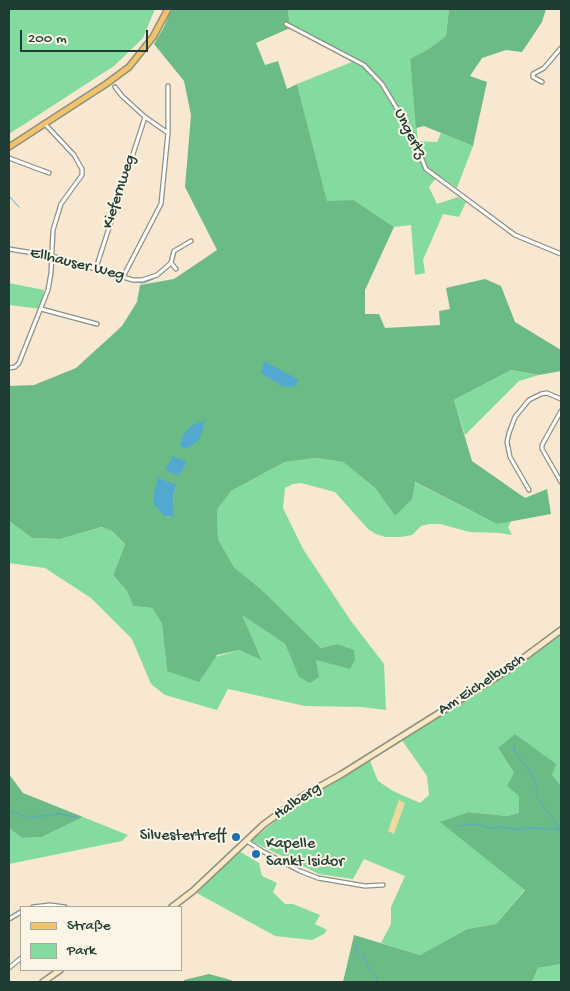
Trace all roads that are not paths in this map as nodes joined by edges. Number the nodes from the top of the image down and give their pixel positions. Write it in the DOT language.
graph roads {
  1 [pos="168,9"];
  2 [pos="286,24"];
  3 [pos="561,48"];
  4 [pos="542,82"];
  5 [pos="168,86"];
  6 [pos="115,87"];
  7 [pos="145,117"];
  8 [pos="45,124"];
  9 [pos="168,133"];
  10 [pos="9,147"];
  11 [pos="9,158"];
  12 [pos="49,173"];
  13 [pos="191,241"];
  14 [pos="9,249"];
  15 [pos="561,254"];
  16 [pos="52,256"];
  17 [pos="171,263"];
  18 [pos="96,268"];
  19 [pos="176,269"];
  20 [pos="124,277"];
  21 [pos="41,309"];
  22 [pos="97,324"];
  23 [pos="9,368"];
  24 [pos="561,399"];
  25 [pos="561,411"];
  26 [pos="561,482"];
  27 [pos="529,490"];
  28 [pos="561,630"];
  29 [pos="401,737"];
  30 [pos="246,840"];
  31 [pos="383,886"];
  32 [pos="41,906"];
  33 [pos="58,906"];
  34 [pos="173,906"];
  35 [pos="20,913"];
  36 [pos="9,919"];
  37 [pos="20,959"];
  38 [pos="9,968"];
  39 [pos="59,971"];
  40 [pos="43,982"];
  1 -- 8 [label="main road"];
  2 -- 15 [label="street, Ungertz"];
  3 -- 4 [label="street"];
  5 -- 9 [label="street"];
  6 -- 7 [label="street"];
  7 -- 9 [label="street"];
  7 -- 18 [label="street, Kiefernweg"];
  8 -- 10 [label="main road"];
  8 -- 16 [label="street"];
  9 -- 20 [label="street"];
  11 -- 12 [label="street"];
  13 -- 17 [label="street, Ellhauser Weg"];
  14 -- 16 [label="street, Ellhauser Weg"];
  16 -- 18 [label="street, Ellhauser Weg"];
  16 -- 21 [label="street"];
  17 -- 19 [label="street"];
  17 -- 20 [label="street, Ellhauser Weg"];
  18 -- 20 [label="street, Ellhauser Weg"];
  21 -- 22 [label="street"];
  21 -- 23 [label="street"];
  24 -- 27 [label="street"];
  25 -- 26 [label="street"];
  28 -- 29 [label="street, Am Eichelbusch"];
  29 -- 30 [label="street, Halberg"];
  30 -- 31 [label="street"];
  30 -- 34 [label="street, Halberg"];
  32 -- 33 [label="street"];
  35 -- 36 [label="street"];
  37 -- 38 [label="street"];
  39 -- 40 [label="street"];
}
